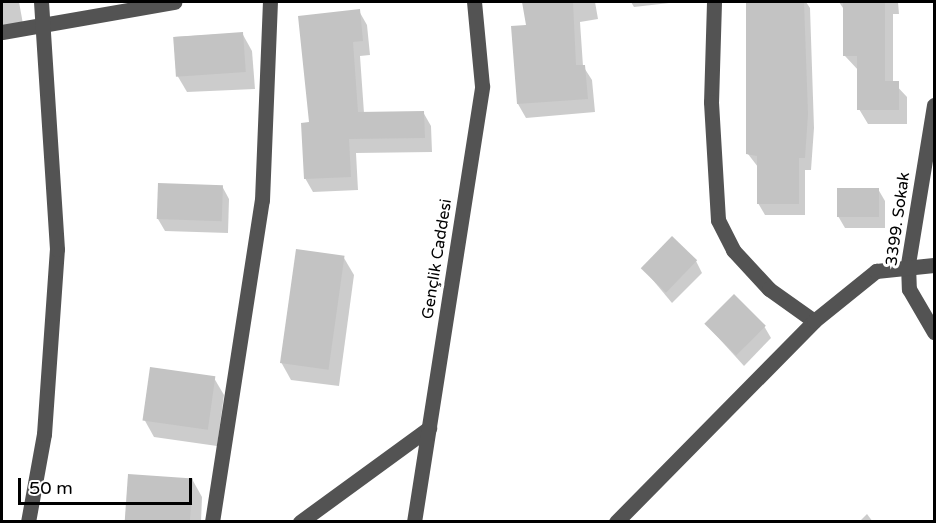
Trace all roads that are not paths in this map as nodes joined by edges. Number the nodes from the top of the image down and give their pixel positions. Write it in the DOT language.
graph roads {
  1 [pos="41,2"];
  2 [pos="174,2"];
  3 [pos="270,2"];
  4 [pos="474,2"];
  5 [pos="714,2"];
  6 [pos="44,27"];
  7 [pos="2,32"];
  8 [pos="934,105"];
  9 [pos="908,264"];
  10 [pos="934,265"];
  11 [pos="814,321"];
  12 [pos="934,333"];
  13 [pos="429,428"];
  14 [pos="28,522"];
  15 [pos="212,522"];
  16 [pos="300,522"];
  17 [pos="414,522"];
  18 [pos="616,522"];
  1 -- 6 [label="street"];
  2 -- 6 [label="street"];
  3 -- 15 [label="street"];
  4 -- 13 [label="street, Gençlik Caddesi"];
  5 -- 11 [label="street"];
  6 -- 7 [label="street"];
  6 -- 14 [label="street"];
  8 -- 9 [label="street, 3399. Sokak"];
  9 -- 10 [label="street"];
  9 -- 11 [label="street"];
  9 -- 12 [label="street, 3399. Sokak"];
  11 -- 18 [label="street"];
  13 -- 16 [label="street"];
  13 -- 17 [label="street, Gençlik Caddesi"];
}
